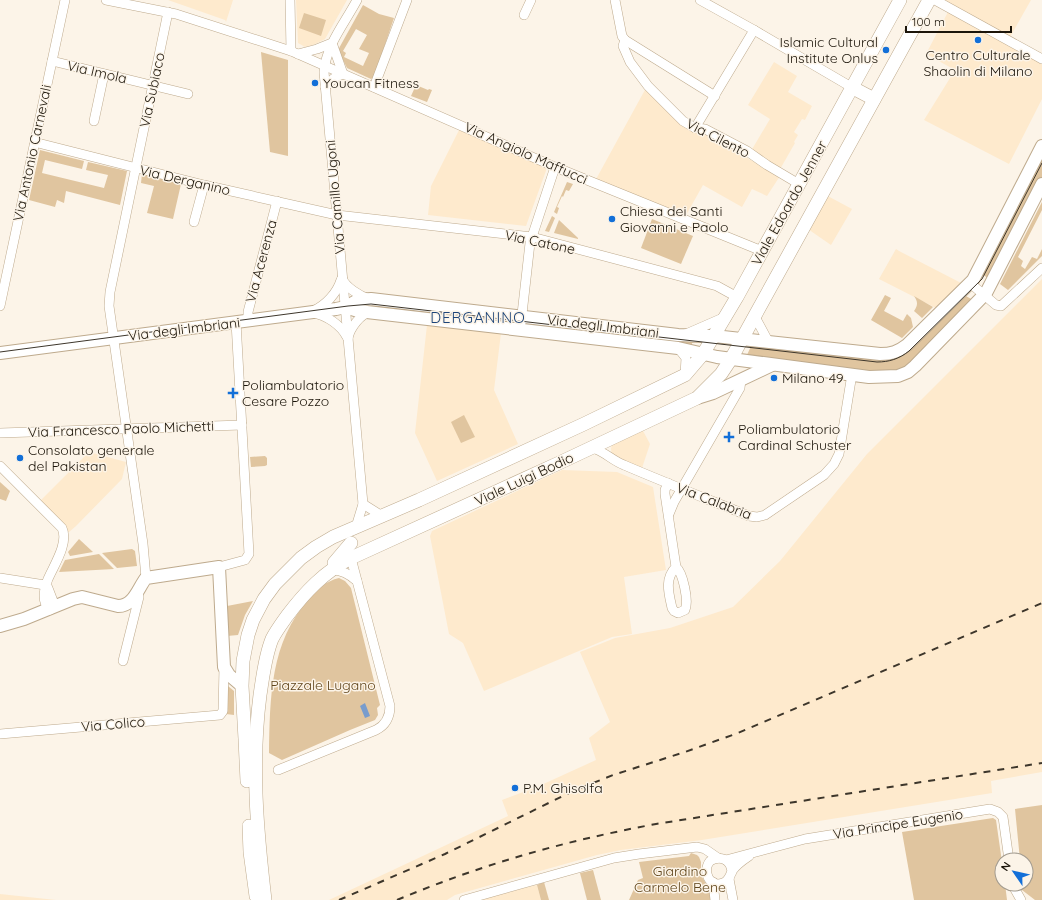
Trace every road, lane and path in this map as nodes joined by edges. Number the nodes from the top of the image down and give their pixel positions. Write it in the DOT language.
graph roads {
  1 [pos="65,0"];
  2 [pos="106,0"];
  3 [pos="290,0"];
  4 [pos="357,0"];
  5 [pos="407,0"];
  6 [pos="531,0"];
  7 [pos="614,0"];
  8 [pos="700,0"];
  9 [pos="900,0"];
  10 [pos="929,0"];
  11 [pos="935,0"];
  12 [pos="168,12"];
  13 [pos="524,14"];
  14 [pos="754,30"];
  15 [pos="624,39"];
  16 [pos="332,43"];
  17 [pos="295,52"];
  18 [pos="1042,59"];
  19 [pos="52,61"];
  20 [pos="324,66"];
  21 [pos="104,74"];
  22 [pos="343,74"];
  23 [pos="153,85"];
  24 [pos="325,87"];
  25 [pos="374,87"];
  26 [pos="853,88"];
  27 [pos="188,94"];
  28 [pos="715,96"];
  29 [pos="874,99"];
  30 [pos="94,121"];
  31 [pos="695,128"];
  32 [pos="34,142"];
  33 [pos="1042,146"];
  34 [pos="555,167"];
  35 [pos="136,168"];
  36 [pos="799,184"];
  37 [pos="1042,184"];
  38 [pos="204,185"];
  39 [pos="277,201"];
  40 [pos="337,215"];
  41 [pos="194,222"];
  42 [pos="532,237"];
  43 [pos="762,251"];
  44 [pos="1042,268"];
  45 [pos="342,276"];
  46 [pos="970,283"];
  47 [pos="984,295"];
  48 [pos="737,297"];
  49 [pos="374,299"];
  50 [pos="0,306"];
  51 [pos="345,307"];
  52 [pos="371,312"];
  53 [pos="308,313"];
  54 [pos="754,315"];
  55 [pos="725,317"];
  56 [pos="242,322"];
  57 [pos="521,323"];
  58 [pos="683,335"];
  59 [pos="714,336"];
  60 [pos="113,338"];
  61 [pos="742,338"];
  62 [pos="348,339"];
  63 [pos="768,341"];
  64 [pos="678,348"];
  65 [pos="1,352"];
  66 [pos="703,354"];
  67 [pos="731,359"];
  68 [pos="772,364"];
  69 [pos="852,374"];
  70 [pos="686,375"];
  71 [pos="741,380"];
  72 [pos="697,398"];
  73 [pos="242,425"];
  74 [pos="127,428"];
  75 [pos="0,433"];
  76 [pos="612,438"];
  77 [pos="592,448"];
  78 [pos="611,458"];
  79 [pos="0,466"];
  80 [pos="668,483"];
  81 [pos="682,489"];
  82 [pos="363,504"];
  83 [pos="669,515"];
  84 [pos="382,516"];
  85 [pos="356,527"];
  86 [pos="352,543"];
  87 [pos="351,558"];
  88 [pos="219,567"];
  89 [pos="676,567"];
  90 [pos="331,570"];
  91 [pos="0,578"];
  92 [pos="146,578"];
  93 [pos="317,580"];
  94 [pos="357,582"];
  95 [pos="45,585"];
  96 [pos="138,592"];
  97 [pos="123,606"];
  98 [pos="50,610"];
  99 [pos="135,614"];
  100 [pos="0,626"];
  101 [pos="123,661"];
  102 [pos="224,667"];
  103 [pos="237,682"];
  104 [pos="224,692"];
  105 [pos="0,734"];
  106 [pos="251,741"];
  107 [pos="278,770"];
  108 [pos="690,848"];
  109 [pos="1008,852"];
  110 [pos="750,855"];
  111 [pos="722,859"];
  112 [pos="708,863"];
  113 [pos="730,875"];
  114 [pos="713,882"];
  115 [pos="256,900"];
  116 [pos="265,900"];
  117 [pos="464,900"];
  118 [pos="715,900"];
  119 [pos="733,900"];
  1 -- 19 [label="street, Via Antonio Carnevali"];
  2 -- 12 [label="street, Via Angiolo Maffucci"];
  3 -- 17 [label="street"];
  4 -- 16 [label="street"];
  5 -- 25 [label="street"];
  6 -- 13 [label="street"];
  7 -- 15 [label="street, Via Cilento"];
  8 -- 14 [label="street"];
  9 -- 26 [label="main road, Viale Edoardo Jenner"];
  10 -- 29 [label="main road, Viale Edoardo Jenner"];
  11 -- 18 [label="street"];
  12 -- 17 [label="street, Via Angiolo Maffucci"];
  12 -- 23 [label="street, Via Subiaco"];
  14 -- 26 [label="street"];
  14 -- 28 [label="street"];
  15 -- 28 [label="street"];
  15 -- 31 [label="street, Via Cilento"];
  16 -- 17 [label="street"];
  16 -- 20 [label="street"];
  16 -- 22 [label="street"];
  17 -- 20 [label="street, Via Angiolo Maffucci"];
  19 -- 21 [label="street, Via Imola"];
  19 -- 32 [label="street, Via Antonio Carnevali"];
  20 -- 22 [label="street, Via Angiolo Maffucci"];
  20 -- 24 [label="street, Via Camillo Ugoni"];
  21 -- 23 [label="street, Via Imola"];
  21 -- 30 [label="street"];
  22 -- 24 [label="street"];
  22 -- 25 [label="street, Via Angiolo Maffucci"];
  23 -- 27 [label="street, Via Imola"];
  23 -- 35 [label="street, Via Subiaco"];
  24 -- 40 [label="street, Via Camillo Ugoni"];
  25 -- 34 [label="street, Via Angiolo Maffucci"];
  26 -- 29 [label="main road"];
  26 -- 36 [label="main road, Viale Edoardo Jenner"];
  28 -- 31 [label="street"];
  29 -- 54 [label="main road, Viale Edoardo Jenner"];
  31 -- 36 [label="street, Via Cilento"];
  32 -- 35 [label="street, Via Derganino"];
  32 -- 50 [label="street, Via Antonio Carnevali"];
  33 -- 46 [label="street, Via degli Imbriani"];
  34 -- 42 [label="street"];
  34 -- 43 [label="street, Via Angiolo Maffucci"];
  35 -- 38 [label="street, Via Derganino"];
  35 -- 60 [label="street, Via Subiaco"];
  36 -- 43 [label="main road, Viale Edoardo Jenner"];
  37 -- 47 [label="street"];
  38 -- 39 [label="street, Via Derganino"];
  38 -- 41 [label="street"];
  39 -- 40 [label="street, Via Derganino"];
  39 -- 56 [label="street, Via Acerenza"];
  40 -- 42 [label="street, Via Catone"];
  40 -- 45 [label="street, Via Camillo Ugoni"];
  42 -- 48 [label="street, Via Catone"];
  42 -- 57 [label="street"];
  43 -- 48 [label="main road, Viale Edoardo Jenner"];
  44 -- 47 [label="street"];
  45 -- 49 [label="street, Via degli Imbriani"];
  45 -- 51 [label="street, Via Camillo Ugoni"];
  45 -- 53 [label="street, Via degli Imbriani"];
  46 -- 47 [label="street"];
  46 -- 63 [label="street, Via degli Imbriani"];
  47 -- 69 [label="street, Via degli Imbriani"];
  48 -- 55 [label="main road, Viale Edoardo Jenner"];
  49 -- 51 [label="street, Via degli Imbriani"];
  49 -- 57 [label="street, Via degli Imbriani"];
  51 -- 52 [label="street, Via degli Imbriani"];
  51 -- 53 [label="street, Via degli Imbriani"];
  51 -- 62 [label="street, Via Camillo Ugoni"];
  52 -- 57 [label="street, Via degli Imbriani"];
  52 -- 62 [label="street"];
  53 -- 56 [label="street, Via degli Imbriani"];
  53 -- 62 [label="street, Via degli Imbriani"];
  54 -- 61 [label="main road, Viale Edoardo Jenner"];
  54 -- 63 [label="street"];
  55 -- 58 [label="street"];
  55 -- 59 [label="main road, Viale Edoardo Jenner"];
  56 -- 60 [label="street, Via degli Imbriani"];
  56 -- 73 [label="street, Via Acerenza"];
  57 -- 58 [label="street, Via degli Imbriani"];
  57 -- 64 [label="street, Via degli Imbriani"];
  58 -- 59 [label="street, Via degli Imbriani"];
  59 -- 61 [label="street, Via degli Imbriani"];
  59 -- 66 [label="main road, Viale Edoardo Jenner"];
  60 -- 65 [label="street, Via degli Imbriani"];
  60 -- 74 [label="street, Via Subiaco"];
  61 -- 63 [label="street, Via degli Imbriani"];
  61 -- 67 [label="main road, Viale Edoardo Jenner"];
  62 -- 82 [label="street, Via Camillo Ugoni"];
  64 -- 66 [label="street, Via degli Imbriani"];
  64 -- 70 [label="street"];
  66 -- 67 [label="street, Via degli Imbriani"];
  66 -- 70 [label="main road, Viale Edoardo Jenner"];
  67 -- 68 [label="street, Via degli Imbriani"];
  67 -- 72 [label="main road, Viale Edoardo Jenner"];
  68 -- 69 [label="street, Via degli Imbriani"];
  68 -- 71 [label="street"];
  69 -- 81 [label="street, Via Calabria"];
  70 -- 84 [label="main road, Viale Luigi Bodio"];
  71 -- 72 [label="street"];
  71 -- 81 [label="street"];
  72 -- 76 [label="main road, Viale Luigi Bodio"];
  73 -- 74 [label="street, Via Francesco Paolo Michetti"];
  73 -- 88 [label="street, Via Acerenza"];
  74 -- 75 [label="street, Via Francesco Paolo Michetti"];
  74 -- 92 [label="street, Via Subiaco"];
  76 -- 77 [label="main road, Viale Luigi Bodio"];
  76 -- 78 [label="street"];
  77 -- 78 [label="street, Via Calabria"];
  77 -- 87 [label="main road, Viale Luigi Bodio"];
  78 -- 80 [label="street, Via Calabria"];
  79 -- 95 [label="street"];
  80 -- 81 [label="street, Via Calabria"];
  80 -- 83 [label="street"];
  81 -- 83 [label="street"];
  82 -- 84 [label="street"];
  82 -- 85 [label="street"];
  83 -- 89 [label="street"];
  84 -- 85 [label="main road, Viale Luigi Bodio"];
  85 -- 86 [label="main road"];
  85 -- 103 [label="main road"];
  86 -- 87 [label="main road"];
  86 -- 93 [label="main road"];
  87 -- 90 [label="main road"];
  87 -- 94 [label="street"];
  88 -- 92 [label="street"];
  88 -- 102 [label="street"];
  90 -- 93 [label="main road"];
  90 -- 94 [label="street"];
  91 -- 95 [label="street"];
  92 -- 96 [label="street"];
  93 -- 106 [label="main road"];
  94 -- 107 [label="street"];
  95 -- 98 [label="street"];
  96 -- 97 [label="street"];
  96 -- 99 [label="street"];
  97 -- 98 [label="street"];
  97 -- 99 [label="street"];
  98 -- 100 [label="street"];
  99 -- 101 [label="street"];
  102 -- 103 [label="street"];
  102 -- 104 [label="street"];
  103 -- 104 [label="street"];
  103 -- 106 [label="main road"];
  104 -- 105 [label="street, Via Colico"];
  106 -- 115 [label="main road"];
  106 -- 116 [label="main road"];
  108 -- 111 [label="street"];
  108 -- 112 [label="street"];
  108 -- 117 [label="street"];
  109 -- 110 [label="street, Via Principe Eugenio"];
  110 -- 111 [label="street, Via Principe Eugenio"];
  110 -- 113 [label="street, Via Principe Eugenio"];
  111 -- 112 [label="street, Via Principe Eugenio"];
  111 -- 113 [label="street"];
  112 -- 114 [label="street"];
  113 -- 114 [label="street"];
  113 -- 119 [label="street"];
  114 -- 118 [label="street"];
}
